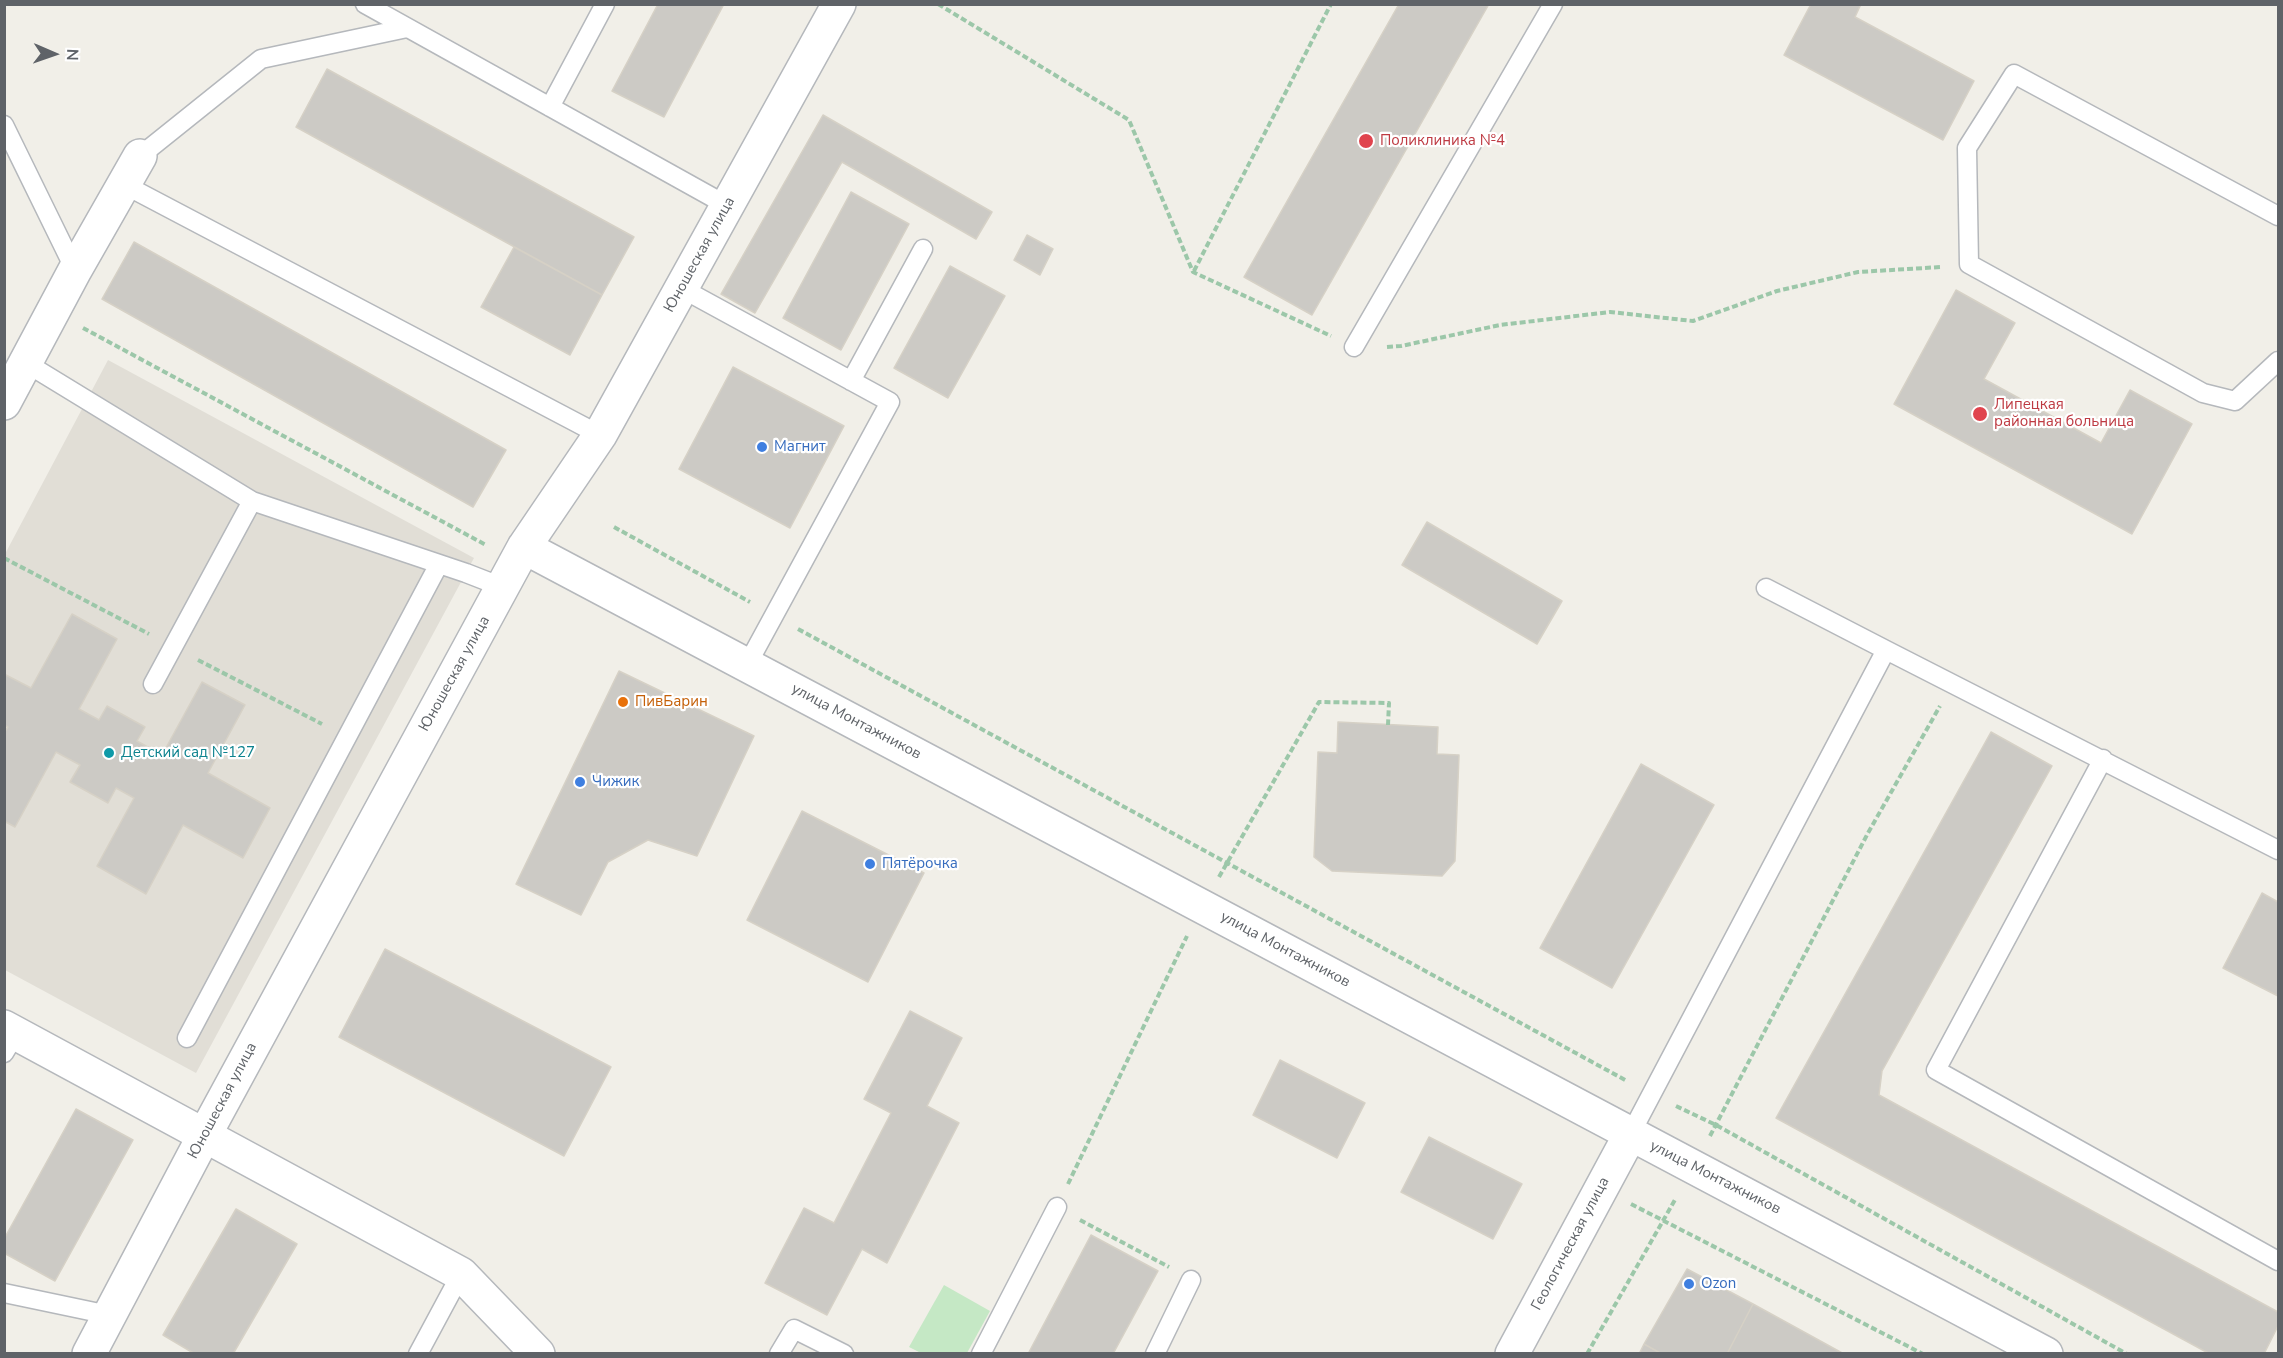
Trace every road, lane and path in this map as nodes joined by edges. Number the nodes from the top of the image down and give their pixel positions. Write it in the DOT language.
graph roads {
  1 [pos="365,4"];
  2 [pos="605,4"];
  3 [pos="839,4"];
  4 [pos="938,4"];
  5 [pos="1331,4"];
  6 [pos="1553,4"];
  7 [pos="407,28"];
  8 [pos="549,107"];
  9 [pos="4,125"];
  10 [pos="133,170"];
  11 [pos="728,206"];
  12 [pos="2278,216"];
  13 [pos="923,249"];
  14 [pos="1969,264"];
  15 [pos="75,270"];
  16 [pos="1193,272"];
  17 [pos="681,288"];
  18 [pos="53,312"];
  19 [pos="1354,347"];
  20 [pos="2278,361"];
  21 [pos="26,363"];
  22 [pos="851,381"];
  23 [pos="4,403"];
  24 [pos="600,435"];
  25 [pos="252,501"];
  26 [pos="614,527"];
  27 [pos="439,564"];
  28 [pos="514,565"];
  29 [pos="1767,588"];
  30 [pos="774,616"];
  31 [pos="1886,650"];
  32 [pos="747,665"];
  33 [pos="1953,683"];
  34 [pos="153,684"];
  35 [pos="1388,725"];
  36 [pos="2103,759"];
  37 [pos="2278,850"];
  38 [pos="1226,864"];
  39 [pos="1202,906"];
  40 [pos="8,1037"];
  41 [pos="187,1038"];
  42 [pos="1652,1095"];
  43 [pos="1716,1125"];
  44 [pos="1630,1135"];
  45 [pos="204,1136"];
  46 [pos="1694,1166"];
  47 [pos="1601,1189"];
  48 [pos="1057,1207"];
  49 [pos="1663,1220"];
  50 [pos="2278,1261"];
  51 [pos="461,1274"];
  52 [pos="1191,1280"];
  53 [pos="4,1293"];
  54 [pos="109,1315"];
  55 [pos="89,1353"];
  56 [pos="418,1353"];
  57 [pos="538,1353"];
  58 [pos="779,1353"];
  59 [pos="844,1353"];
  60 [pos="981,1353"];
  61 [pos="1155,1353"];
  62 [pos="1512,1353"];
  63 [pos="1587,1353"];
  64 [pos="1923,1353"];
  65 [pos="2046,1353"];
  66 [pos="2127,1353"];
  1 -- 7 [label="lane"];
  2 -- 8 [label="lane"];
  3 -- 11 [label="street, Юношеская улица"];
  4 -- 16 [label="path"];
  5 -- 16 [label="path"];
  6 -- 19 [label="lane"];
  7 -- 8 [label="lane"];
  7 -- 10 [label="lane"];
  8 -- 11 [label="lane"];
  9 -- 15 [label="lane"];
  10 -- 15 [label="street"];
  10 -- 24 [label="lane"];
  11 -- 17 [label="street, Юношеская улица"];
  12 -- 14 [label="lane"];
  13 -- 22 [label="lane"];
  14 -- 19 [label="path"];
  14 -- 20 [label="lane"];
  15 -- 18 [label="street"];
  16 -- 19 [label="path"];
  17 -- 22 [label="lane"];
  17 -- 24 [label="street, Юношеская улица"];
  18 -- 21 [label="street"];
  18 -- 28 [label="path"];
  21 -- 23 [label="street"];
  21 -- 25 [label="lane"];
  22 -- 30 [label="lane"];
  24 -- 28 [label="street, Юношеская улица"];
  25 -- 27 [label="lane"];
  25 -- 34 [label="lane"];
  26 -- 30 [label="path"];
  27 -- 28 [label="lane"];
  27 -- 41 [label="lane"];
  28 -- 32 [label="street, улица Монтажников"];
  28 -- 45 [label="street, Юношеская улица"];
  29 -- 31 [label="lane"];
  30 -- 32 [label="lane"];
  30 -- 38 [label="path"];
  31 -- 33 [label="lane"];
  31 -- 42 [label="lane"];
  32 -- 39 [label="street, улица Монтажников"];
  33 -- 36 [label="lane"];
  33 -- 43 [label="path"];
  35 -- 38 [label="path"];
  36 -- 37 [label="lane"];
  36 -- 50 [label="lane"];
  38 -- 39 [label="path"];
  38 -- 42 [label="path"];
  39 -- 44 [label="street, улица Монтажников"];
  39 -- 48 [label="path"];
  40 -- 45 [label="street"];
  42 -- 43 [label="path"];
  42 -- 44 [label="lane"];
  43 -- 46 [label="path"];
  43 -- 66 [label="path"];
  44 -- 46 [label="street, улица Монтажников"];
  44 -- 47 [label="street, Геологическая улица"];
  45 -- 51 [label="street"];
  45 -- 54 [label="street, Юношеская улица"];
  46 -- 49 [label="path"];
  46 -- 65 [label="street, улица Монтажников"];
  47 -- 49 [label="path"];
  47 -- 62 [label="street, Геологическая улица"];
  48 -- 52 [label="path"];
  48 -- 60 [label="lane"];
  49 -- 63 [label="path"];
  49 -- 64 [label="path"];
  51 -- 56 [label="lane"];
  51 -- 57 [label="street"];
  52 -- 61 [label="lane"];
  53 -- 54 [label="lane"];
  54 -- 55 [label="street, Юношеская улица"];
  58 -- 59 [label="lane"];
}
